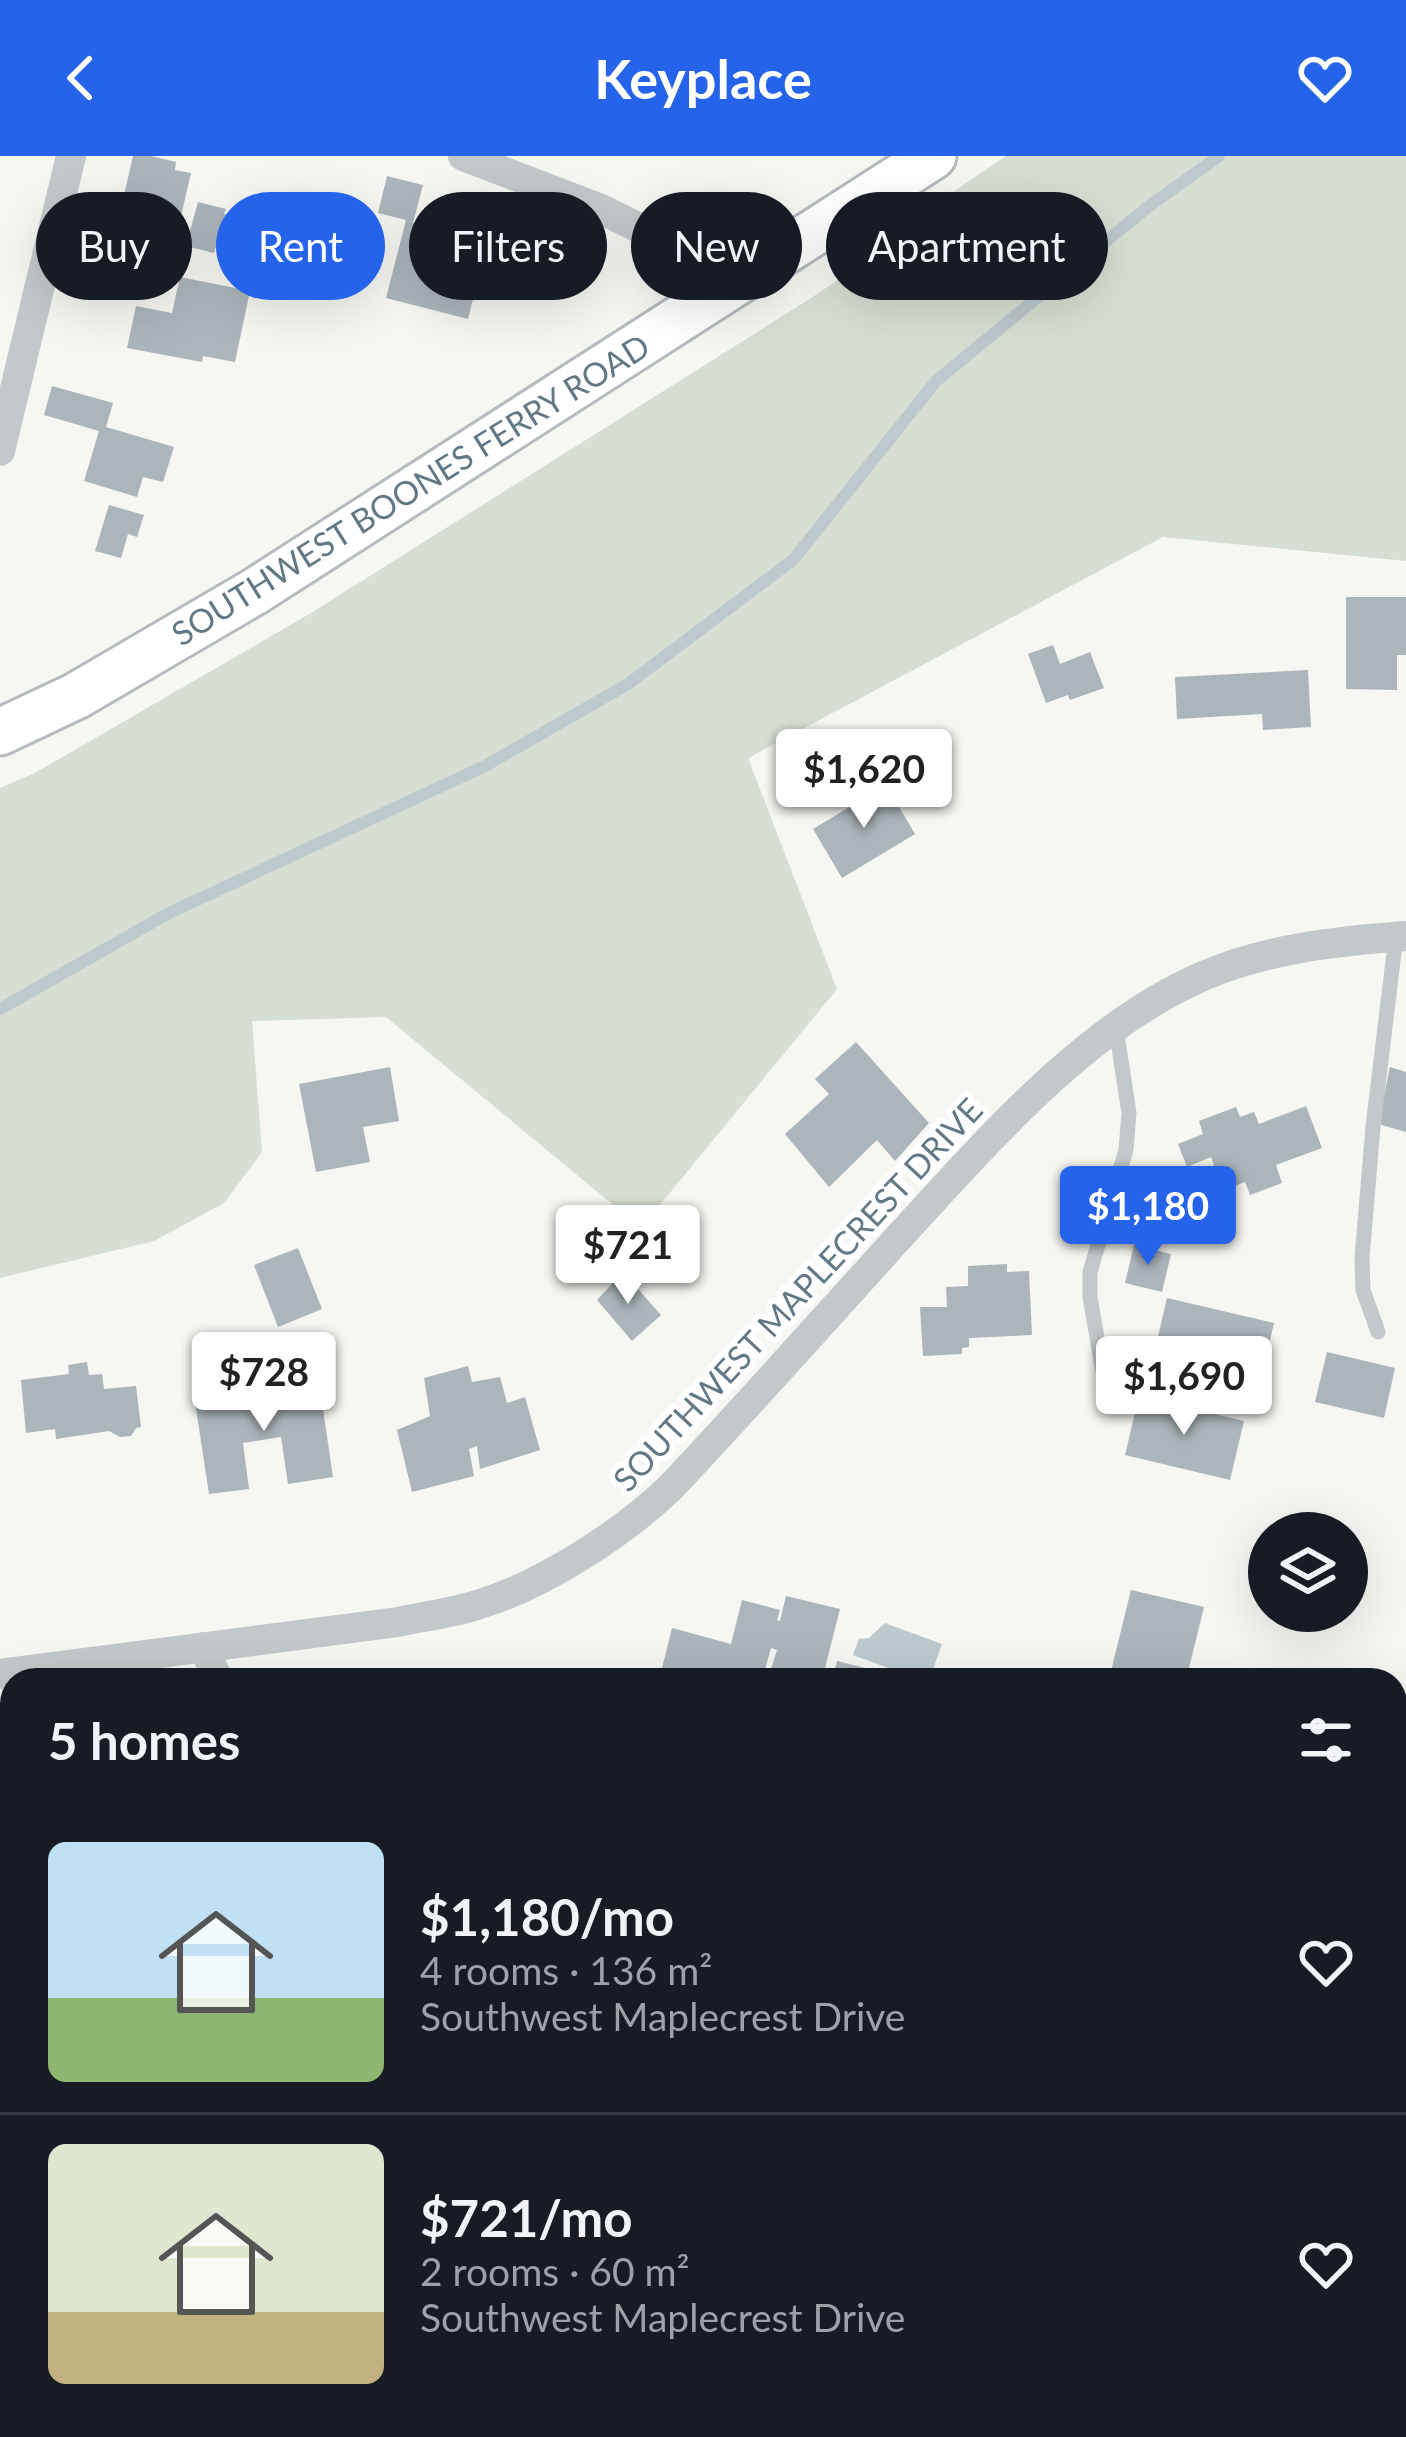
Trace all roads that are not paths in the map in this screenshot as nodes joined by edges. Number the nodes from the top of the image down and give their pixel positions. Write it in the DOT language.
graph roads {
  1 [pos="71,156"];
  2 [pos="463,156"];
  3 [pos="934,156"];
  4 [pos="631,223"];
  5 [pos="802,239"];
  6 [pos="706,300"];
  7 [pos="0,452"];
  8 [pos="0,732"];
  9 [pos="1401,936"];
  10 [pos="1117,1028"];
  11 [pos="1378,1332"];
  12 [pos="1104,1378"];
  13 [pos="204,1647"];
  14 [pos="45,1668"];
  15 [pos="213,1668"];
  1 -- 7 [label="street"];
  2 -- 4 [label="street"];
  3 -- 5 [label="main road, SOUTHWEST BOONES FERRY ROAD"];
  6 -- 8 [label="main road, SOUTHWEST BOONES FERRY ROAD"];
  9 -- 10 [label="street, SOUTHWEST MAPLECREST DRIVE"];
  9 -- 11 [label="lane"];
  10 -- 12 [label="lane"];
  10 -- 13 [label="street, SOUTHWEST MAPLECREST DRIVE"];
  13 -- 14 [label="street, SOUTHWEST MAPLECREST DRIVE"];
  13 -- 15 [label="street"];
}
